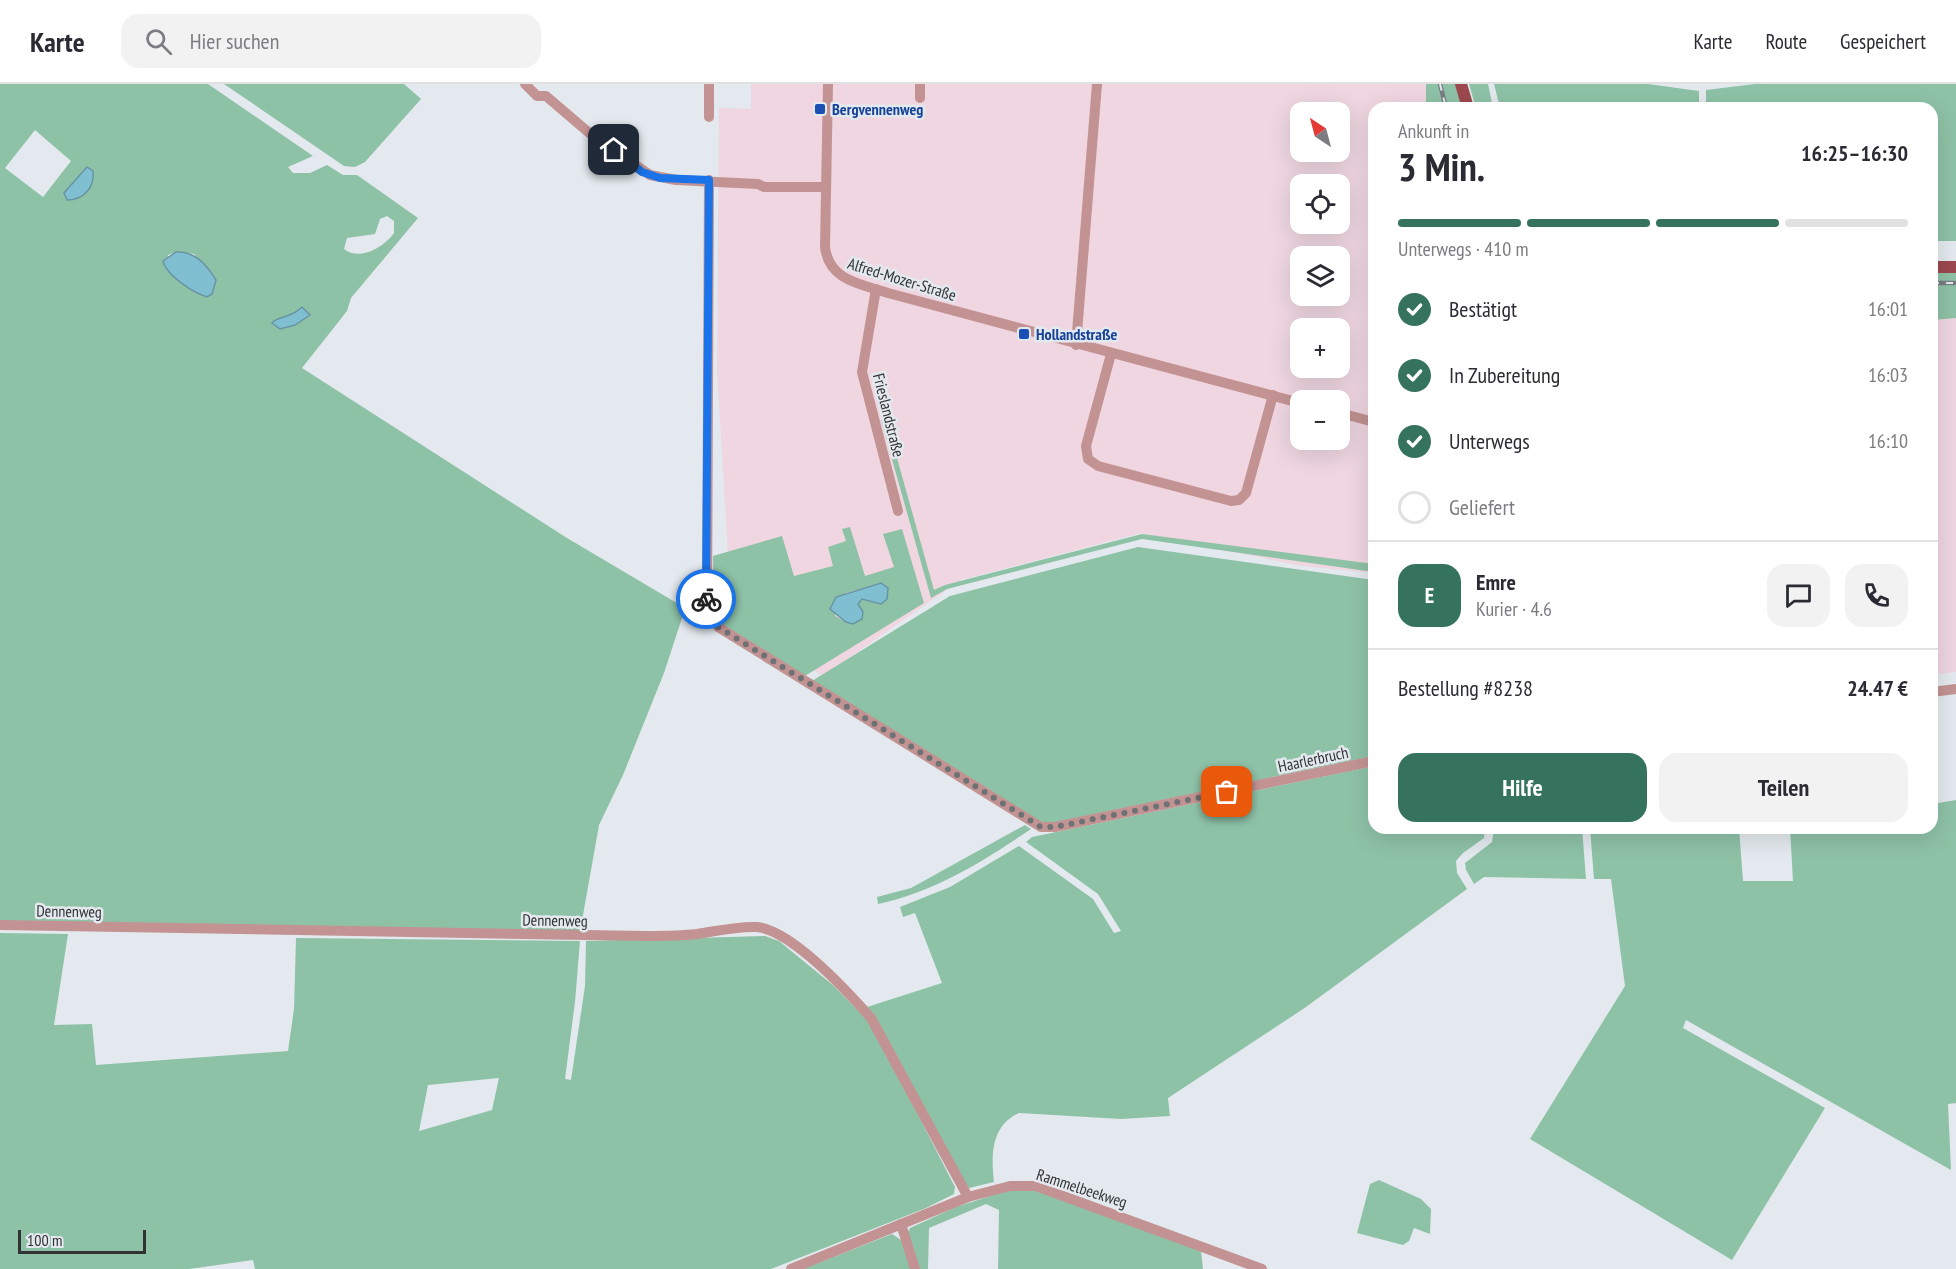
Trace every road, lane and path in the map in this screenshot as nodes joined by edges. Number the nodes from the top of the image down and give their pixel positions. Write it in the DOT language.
graph roads {
  1 [pos="525,84"];
  2 [pos="709,84"];
  3 [pos="828,84"];
  4 [pos="920,84"];
  5 [pos="1097,84"];
  6 [pos="1461,84"];
  7 [pos="920,98"];
  8 [pos="1466,102"];
  9 [pos="709,117"];
  10 [pos="709,180"];
  11 [pos="825,187"];
  12 [pos="1938,267"];
  13 [pos="1956,267"];
  14 [pos="876,289"];
  15 [pos="1076,345"];
  16 [pos="1111,354"];
  17 [pos="1273,395"];
  18 [pos="1290,399"];
  19 [pos="1350,416"];
  20 [pos="1368,420"];
  21 [pos="898,511"];
  22 [pos="1956,689"];
  23 [pos="1938,691"];
  24 [pos="1368,762"];
  25 [pos="0,925"];
  26 [pos="968,1197"];
  27 [pos="901,1224"];
  28 [pos="791,1269"];
  29 [pos="915,1269"];
  30 [pos="1262,1269"];
  1 -- 10 [label="street"];
  2 -- 9 [label="street"];
  3 -- 11 [label="street, Alfred-Mozer-Straße"];
  4 -- 7 [label="street"];
  5 -- 15 [label="street"];
  6 -- 8 [label="main road"];
  10 -- 11 [label="street"];
  10 -- 24 [label="street, Haarlerbruch"];
  11 -- 14 [label="street, Alfred-Mozer-Straße"];
  12 -- 13 [label="main road"];
  14 -- 15 [label="street, Alfred-Mozer-Straße"];
  14 -- 21 [label="street, Frieslandstraße"];
  15 -- 16 [label="street, Alfred-Mozer-Straße"];
  16 -- 17 [label="street, Alfred-Mozer-Straße"];
  16 -- 17 [label="street"];
  17 -- 18 [label="street, Alfred-Mozer-Straße"];
  19 -- 20 [label="street"];
  22 -- 23 [label="street"];
  25 -- 26 [label="street, Dennenweg"];
  26 -- 27 [label="street, Rammelbeekweg"];
  26 -- 30 [label="street, Rammelbeekweg"];
  27 -- 28 [label="street, Rammelbeekweg"];
  27 -- 29 [label="street"];
}
